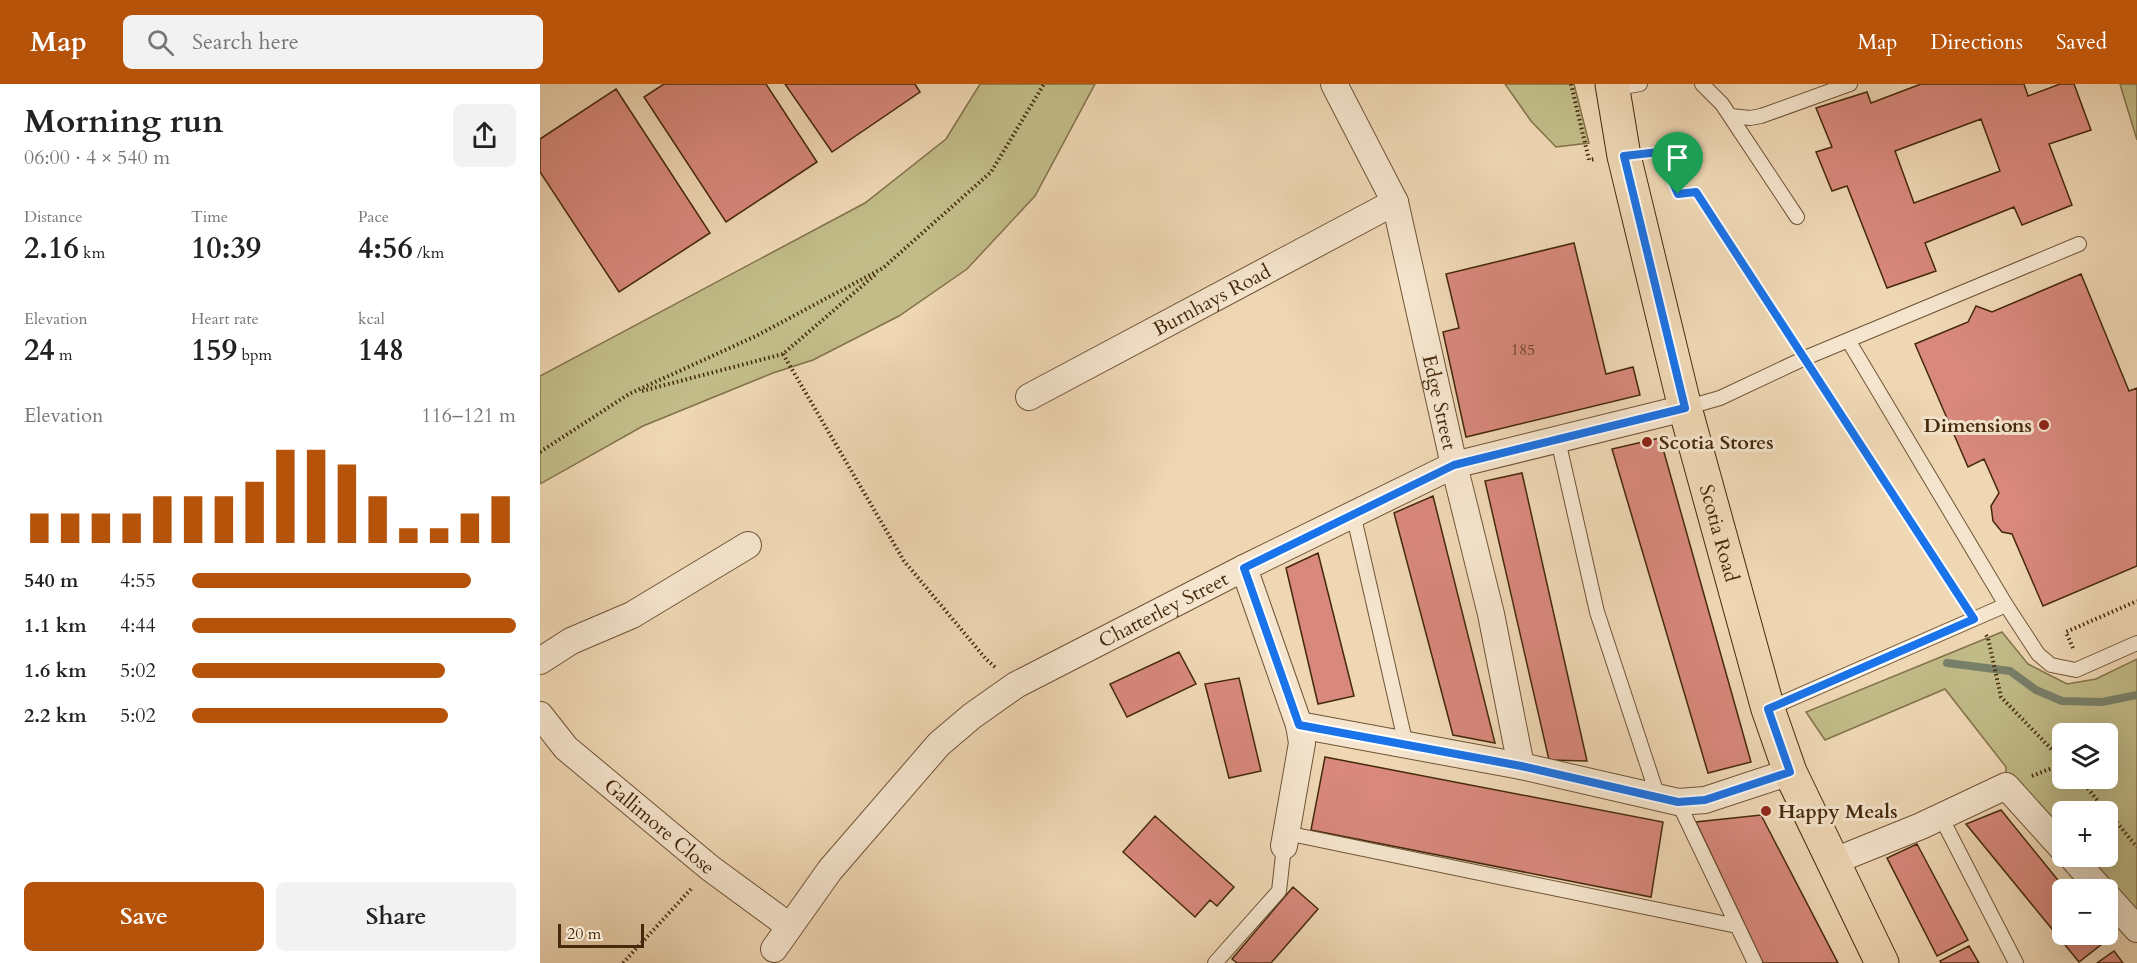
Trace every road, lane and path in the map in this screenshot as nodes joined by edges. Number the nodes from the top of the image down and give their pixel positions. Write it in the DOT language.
graph roads {
  1 [pos="1044,84"];
  2 [pos="1334,84"];
  3 [pos="1702,84"];
  4 [pos="1850,84"];
  5 [pos="1622,86"];
  6 [pos="1731,116"];
  7 [pos="1624,156"];
  8 [pos="1395,202"];
  9 [pos="1797,217"];
  10 [pos="2079,244"];
  11 [pos="883,268"];
  12 [pos="1848,340"];
  13 [pos="783,354"];
  14 [pos="1805,358"];
  15 [pos="629,394"];
  16 [pos="1029,397"];
  17 [pos="1685,408"];
  18 [pos="1558,440"];
  19 [pos="540,452"];
  20 [pos="1454,465"];
  21 [pos="1353,513"];
  22 [pos="748,545"];
  23 [pos="1244,568"];
  24 [pos="2137,602"];
  25 [pos="2006,605"];
  26 [pos="1974,619"];
  27 [pos="2018,624"];
  28 [pos="1988,638"];
  29 [pos="2137,643"];
  30 [pos="2074,652"];
  31 [pos="540,661"];
  32 [pos="1016,685"];
  33 [pos="1768,709"];
  34 [pos="540,715"];
  35 [pos="1299,725"];
  36 [pos="1406,745"];
  37 [pos="2052,750"];
  38 [pos="1521,766"];
  39 [pos="1790,772"];
  40 [pos="2088,789"];
  41 [pos="1668,800"];
  42 [pos="2098,801"];
  43 [pos="1941,817"];
  44 [pos="2118,825"];
  45 [pos="2052,837"];
  46 [pos="1285,840"];
  47 [pos="2137,847"];
  48 [pos="1832,862"];
  49 [pos="2081,867"];
  50 [pos="710,868"];
  51 [pos="2091,879"];
  52 [pos="2118,908"];
  53 [pos="789,926"];
  54 [pos="1737,926"];
  55 [pos="2137,929"];
  56 [pos="774,949"];
  57 [pos="623,963"];
  58 [pos="1215,963"];
  59 [pos="1755,963"];
  60 [pos="1882,963"];
  61 [pos="2016,963"];
  1 -- 11 [label="path"];
  2 -- 8 [label="street, Edge Street"];
  3 -- 6 [label="lane"];
  4 -- 6 [label="lane"];
  5 -- 7 [label="main road, Scotia Road"];
  6 -- 9 [label="lane"];
  7 -- 14 [label="path"];
  7 -- 17 [label="main road, Scotia Road"];
  8 -- 16 [label="street, Burnhays Road"];
  8 -- 20 [label="street, Edge Street"];
  10 -- 12 [label="lane"];
  11 -- 13 [label="path"];
  11 -- 15 [label="path"];
  12 -- 14 [label="lane"];
  12 -- 25 [label="lane"];
  13 -- 15 [label="path"];
  13 -- 32 [label="path"];
  14 -- 17 [label="lane"];
  14 -- 26 [label="path"];
  15 -- 19 [label="path"];
  17 -- 18 [label="street, Chatterley Street"];
  17 -- 33 [label="main road, Scotia Road"];
  18 -- 20 [label="street, Chatterley Street"];
  18 -- 41 [label="lane"];
  20 -- 21 [label="street, Chatterley Street"];
  20 -- 38 [label="street, Edge Street"];
  21 -- 23 [label="street, Chatterley Street"];
  21 -- 36 [label="lane"];
  22 -- 31 [label="street"];
  23 -- 32 [label="street, Chatterley Street"];
  23 -- 35 [label="street"];
  24 -- 30 [label="path"];
  25 -- 26 [label="lane"];
  25 -- 27 [label="lane"];
  26 -- 28 [label="path"];
  26 -- 33 [label="lane"];
  27 -- 28 [label="path"];
  27 -- 29 [label="lane"];
  28 -- 37 [label="path"];
  32 -- 53 [label="street, Chatterley Street"];
  33 -- 39 [label="main road, Scotia Road"];
  34 -- 50 [label="street, Gallimore Close"];
  35 -- 36 [label="street"];
  35 -- 46 [label="street"];
  36 -- 38 [label="street"];
  38 -- 41 [label="street"];
  39 -- 41 [label="street"];
  39 -- 48 [label="main road, Scotia Road"];
  40 -- 42 [label="path"];
  41 -- 54 [label="lane"];
  43 -- 45 [label="street"];
  43 -- 48 [label="street"];
  43 -- 61 [label="lane"];
  44 -- 47 [label="path"];
  46 -- 54 [label="lane"];
  46 -- 58 [label="lane"];
  48 -- 60 [label="main road, Scotia Road"];
  49 -- 51 [label="street"];
  50 -- 53 [label="street, Gallimore Close"];
  50 -- 57 [label="path"];
  52 -- 55 [label="street"];
  53 -- 56 [label="street, Chatterley Street"];
  54 -- 59 [label="lane"];
}
